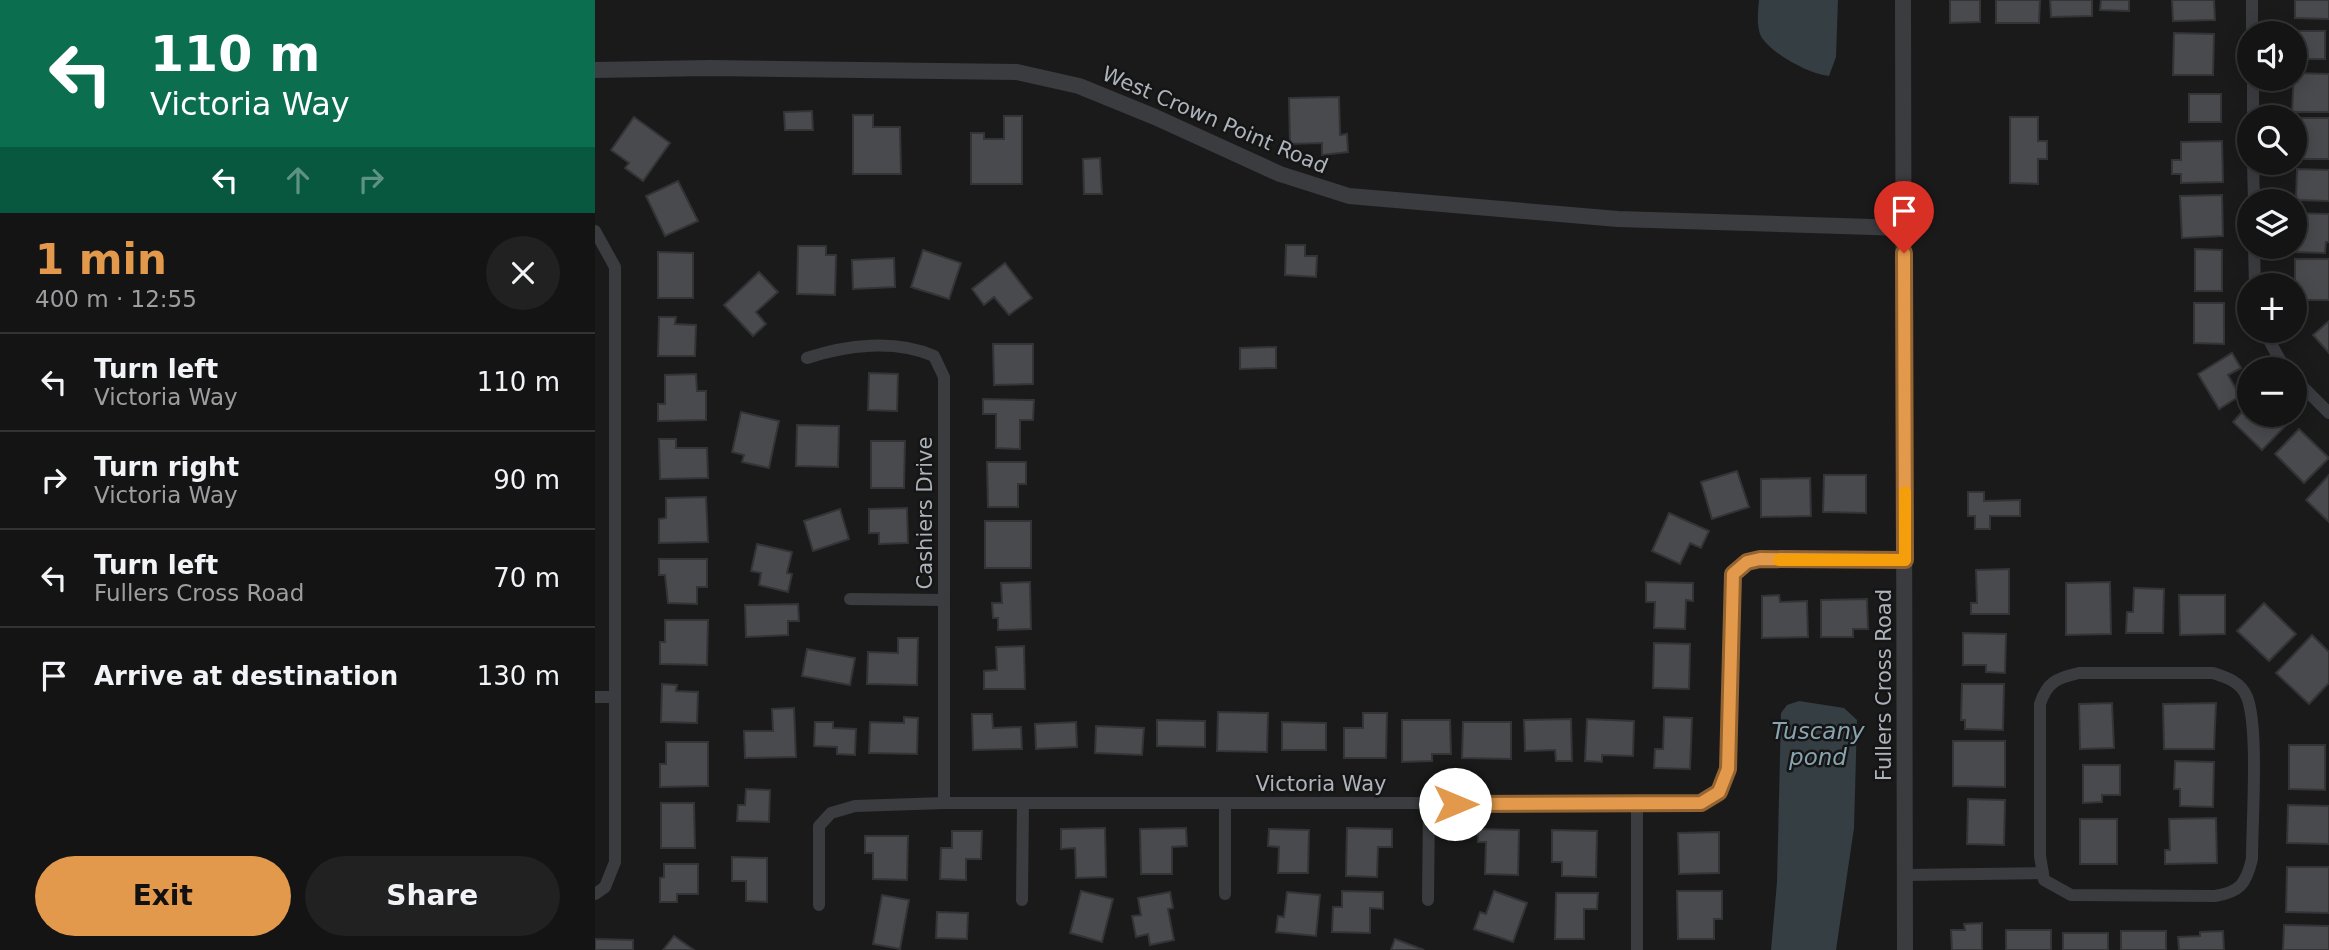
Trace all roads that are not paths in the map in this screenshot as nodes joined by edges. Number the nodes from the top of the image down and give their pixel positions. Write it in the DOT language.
graph roads {
  1 [pos="1903,0"];
  2 [pos="2252,0"];
  3 [pos="2252,21"];
  4 [pos="595,70"];
  5 [pos="1904,228"];
  6 [pos="595,231"];
  7 [pos="807,358"];
  8 [pos="2307,391"];
  9 [pos="2329,413"];
  10 [pos="1905,560"];
  11 [pos="850,599"];
  12 [pos="944,600"];
  13 [pos="595,697"];
  14 [pos="615,697"];
  15 [pos="944,803"];
  16 [pos="1023,803"];
  17 [pos="1225,803"];
  18 [pos="1637,803"];
  19 [pos="1429,804"];
  20 [pos="2043,873"];
  21 [pos="1905,875"];
  22 [pos="595,894"];
  23 [pos="1225,894"];
  24 [pos="1022,900"];
  25 [pos="1428,900"];
  26 [pos="819,905"];
  27 [pos="1637,950"];
  28 [pos="1905,950"];
  1 -- 5 [label="street, Fullers Cross Road"];
  2 -- 3 [label="street"];
  4 -- 5 [label="street, West Crown Point Road"];
  5 -- 10 [label="street, Fullers Cross Road"];
  6 -- 14 [label="street"];
  7 -- 12 [label="street, Cashiers Drive"];
  8 -- 9 [label="street"];
  10 -- 18 [label="street, Victoria Way"];
  10 -- 21 [label="street, Fullers Cross Road"];
  11 -- 12 [label="street"];
  12 -- 15 [label="street, Cashiers Drive"];
  13 -- 14 [label="street"];
  14 -- 22 [label="street"];
  15 -- 16 [label="street, Victoria Way"];
  15 -- 26 [label="street, Victoria Way"];
  16 -- 17 [label="street, Victoria Way"];
  16 -- 24 [label="street"];
  17 -- 19 [label="street, Victoria Way"];
  17 -- 23 [label="street"];
  18 -- 19 [label="street, Victoria Way"];
  18 -- 27 [label="street"];
  19 -- 25 [label="street"];
  20 -- 20 [label="street"];
  20 -- 21 [label="street"];
  21 -- 28 [label="street, Fullers Cross Road"];
}
